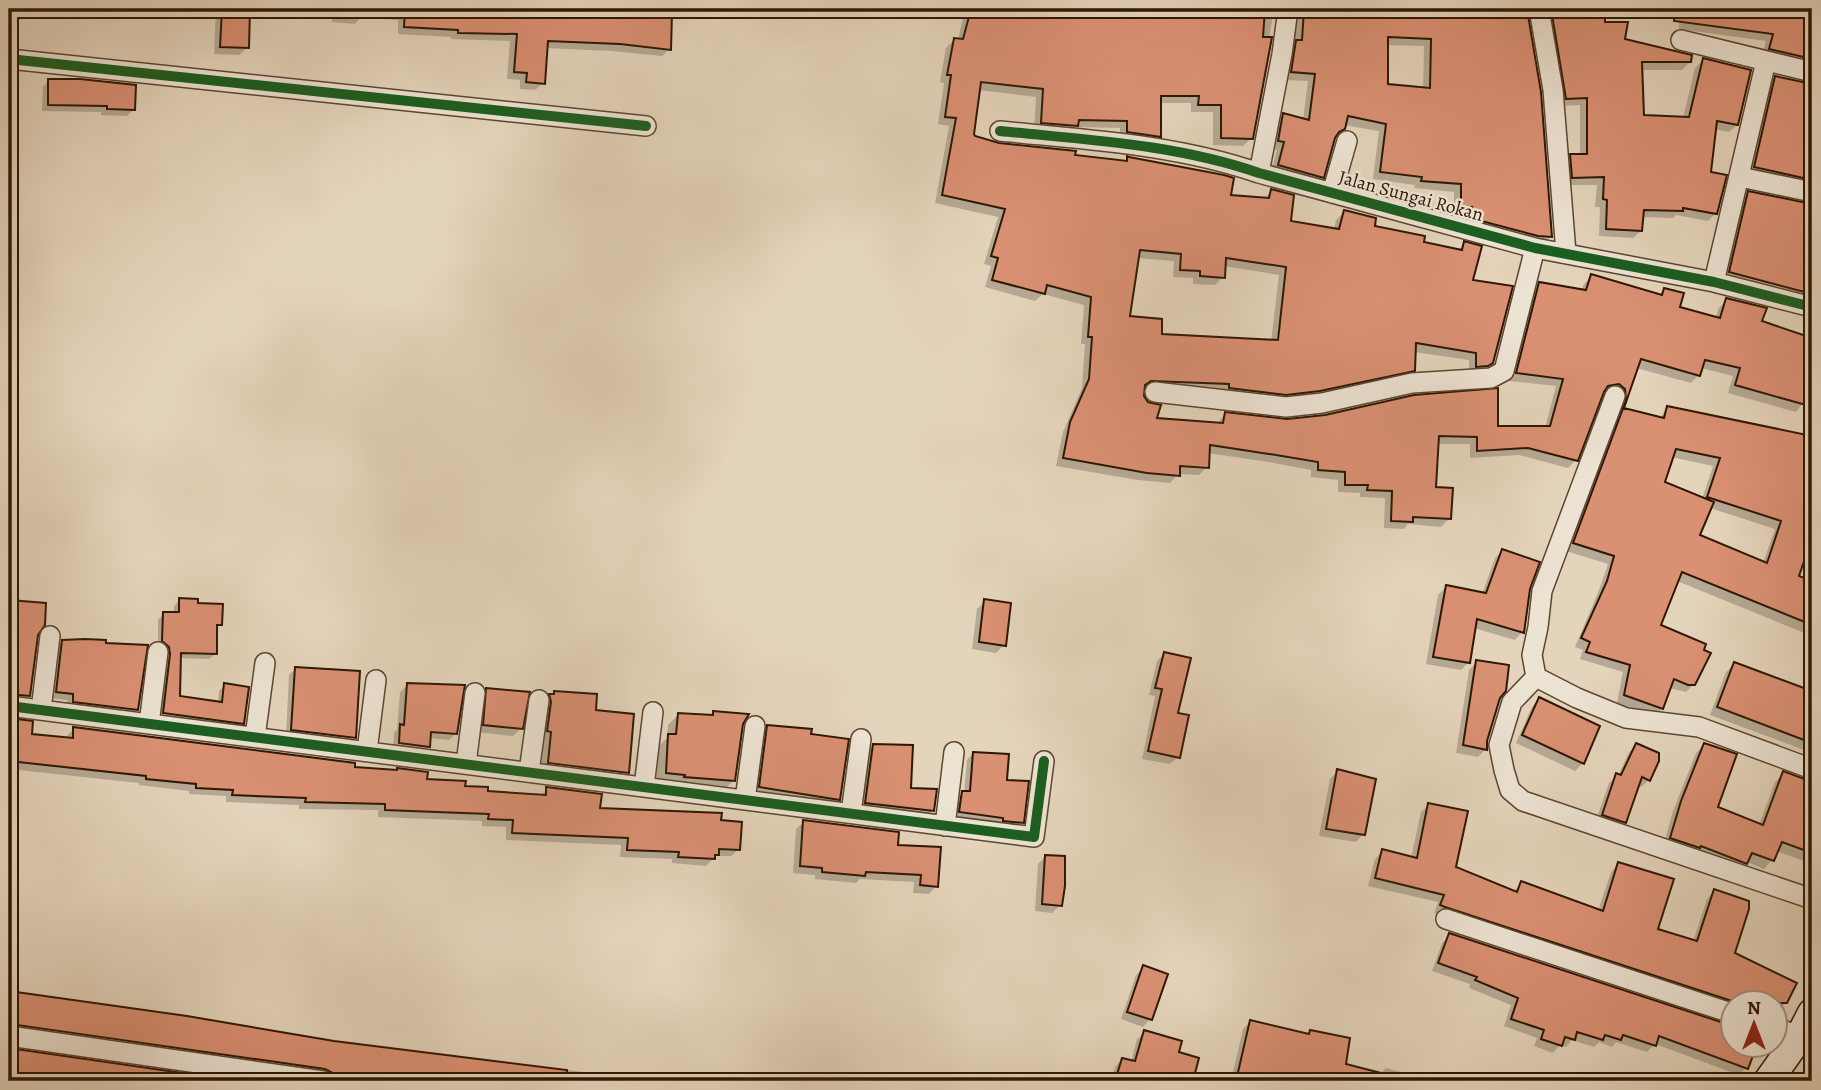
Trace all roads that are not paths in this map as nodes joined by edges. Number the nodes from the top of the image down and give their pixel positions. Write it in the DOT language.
graph roads {
  1 [pos="1288,9"];
  2 [pos="1539,9"];
  3 [pos="1681,40"];
  4 [pos="9,59"];
  5 [pos="1766,61"];
  6 [pos="1812,72"];
  7 [pos="646,126"];
  8 [pos="1000,131"];
  9 [pos="1347,141"];
  10 [pos="1259,173"];
  11 [pos="1740,177"];
  12 [pos="1812,192"];
  13 [pos="1332,193"];
  14 [pos="1535,248"];
  15 [pos="1566,253"];
  16 [pos="1714,282"];
  17 [pos="1812,307"];
  18 [pos="1155,392"];
  19 [pos="1615,396"];
  20 [pos="50,636"];
  21 [pos="158,652"];
  22 [pos="265,663"];
  23 [pos="1536,677"];
  24 [pos="376,680"];
  25 [pos="475,693"];
  26 [pos="539,700"];
  27 [pos="9,706"];
  28 [pos="41,710"];
  29 [pos="653,712"];
  30 [pos="149,724"];
  31 [pos="755,726"];
  32 [pos="255,737"];
  33 [pos="861,739"];
  34 [pos="367,751"];
  35 [pos="954,752"];
  36 [pos="1044,761"];
  37 [pos="466,764"];
  38 [pos="1812,769"];
  39 [pos="529,772"];
  40 [pos="644,787"];
  41 [pos="745,800"];
  42 [pos="851,813"];
  43 [pos="945,826"];
  44 [pos="1812,899"];
  45 [pos="1446,919"];
  46 [pos="1720,1009"];
  47 [pos="1796,1026"];
  48 [pos="9,1036"];
  49 [pos="323,1081"];
  50 [pos="1768,1081"];
  1 -- 10 [label="street"];
  2 -- 15 [label="street"];
  3 -- 5 [label="street"];
  4 -- 7 [label="street"];
  5 -- 6 [label="street"];
  5 -- 11 [label="street"];
  8 -- 10 [label="street, Jalan Sungai Rokan"];
  9 -- 13 [label="street"];
  10 -- 13 [label="street, Jalan Sungai Rokan"];
  11 -- 12 [label="street"];
  11 -- 16 [label="street"];
  13 -- 14 [label="street, Jalan Sungai Rokan"];
  14 -- 15 [label="street, Jalan Sungai Rokan"];
  14 -- 18 [label="street"];
  15 -- 16 [label="street, Jalan Sungai Rokan"];
  16 -- 17 [label="street, Jalan Sungai Rokan"];
  19 -- 23 [label="street"];
  20 -- 28 [label="street"];
  21 -- 30 [label="street"];
  22 -- 32 [label="street"];
  23 -- 38 [label="street"];
  23 -- 44 [label="street"];
  24 -- 34 [label="street"];
  25 -- 37 [label="street"];
  26 -- 39 [label="street"];
  27 -- 28 [label="street"];
  28 -- 30 [label="street"];
  29 -- 40 [label="street"];
  30 -- 32 [label="street"];
  31 -- 41 [label="street"];
  32 -- 34 [label="street"];
  33 -- 42 [label="street"];
  34 -- 37 [label="street"];
  35 -- 43 [label="street"];
  36 -- 43 [label="street"];
  37 -- 39 [label="street"];
  39 -- 40 [label="street"];
  40 -- 41 [label="street"];
  41 -- 42 [label="street"];
  42 -- 43 [label="street"];
  45 -- 46 [label="street"];
  47 -- 50 [label="main road"];
  48 -- 49 [label="street"];
}
